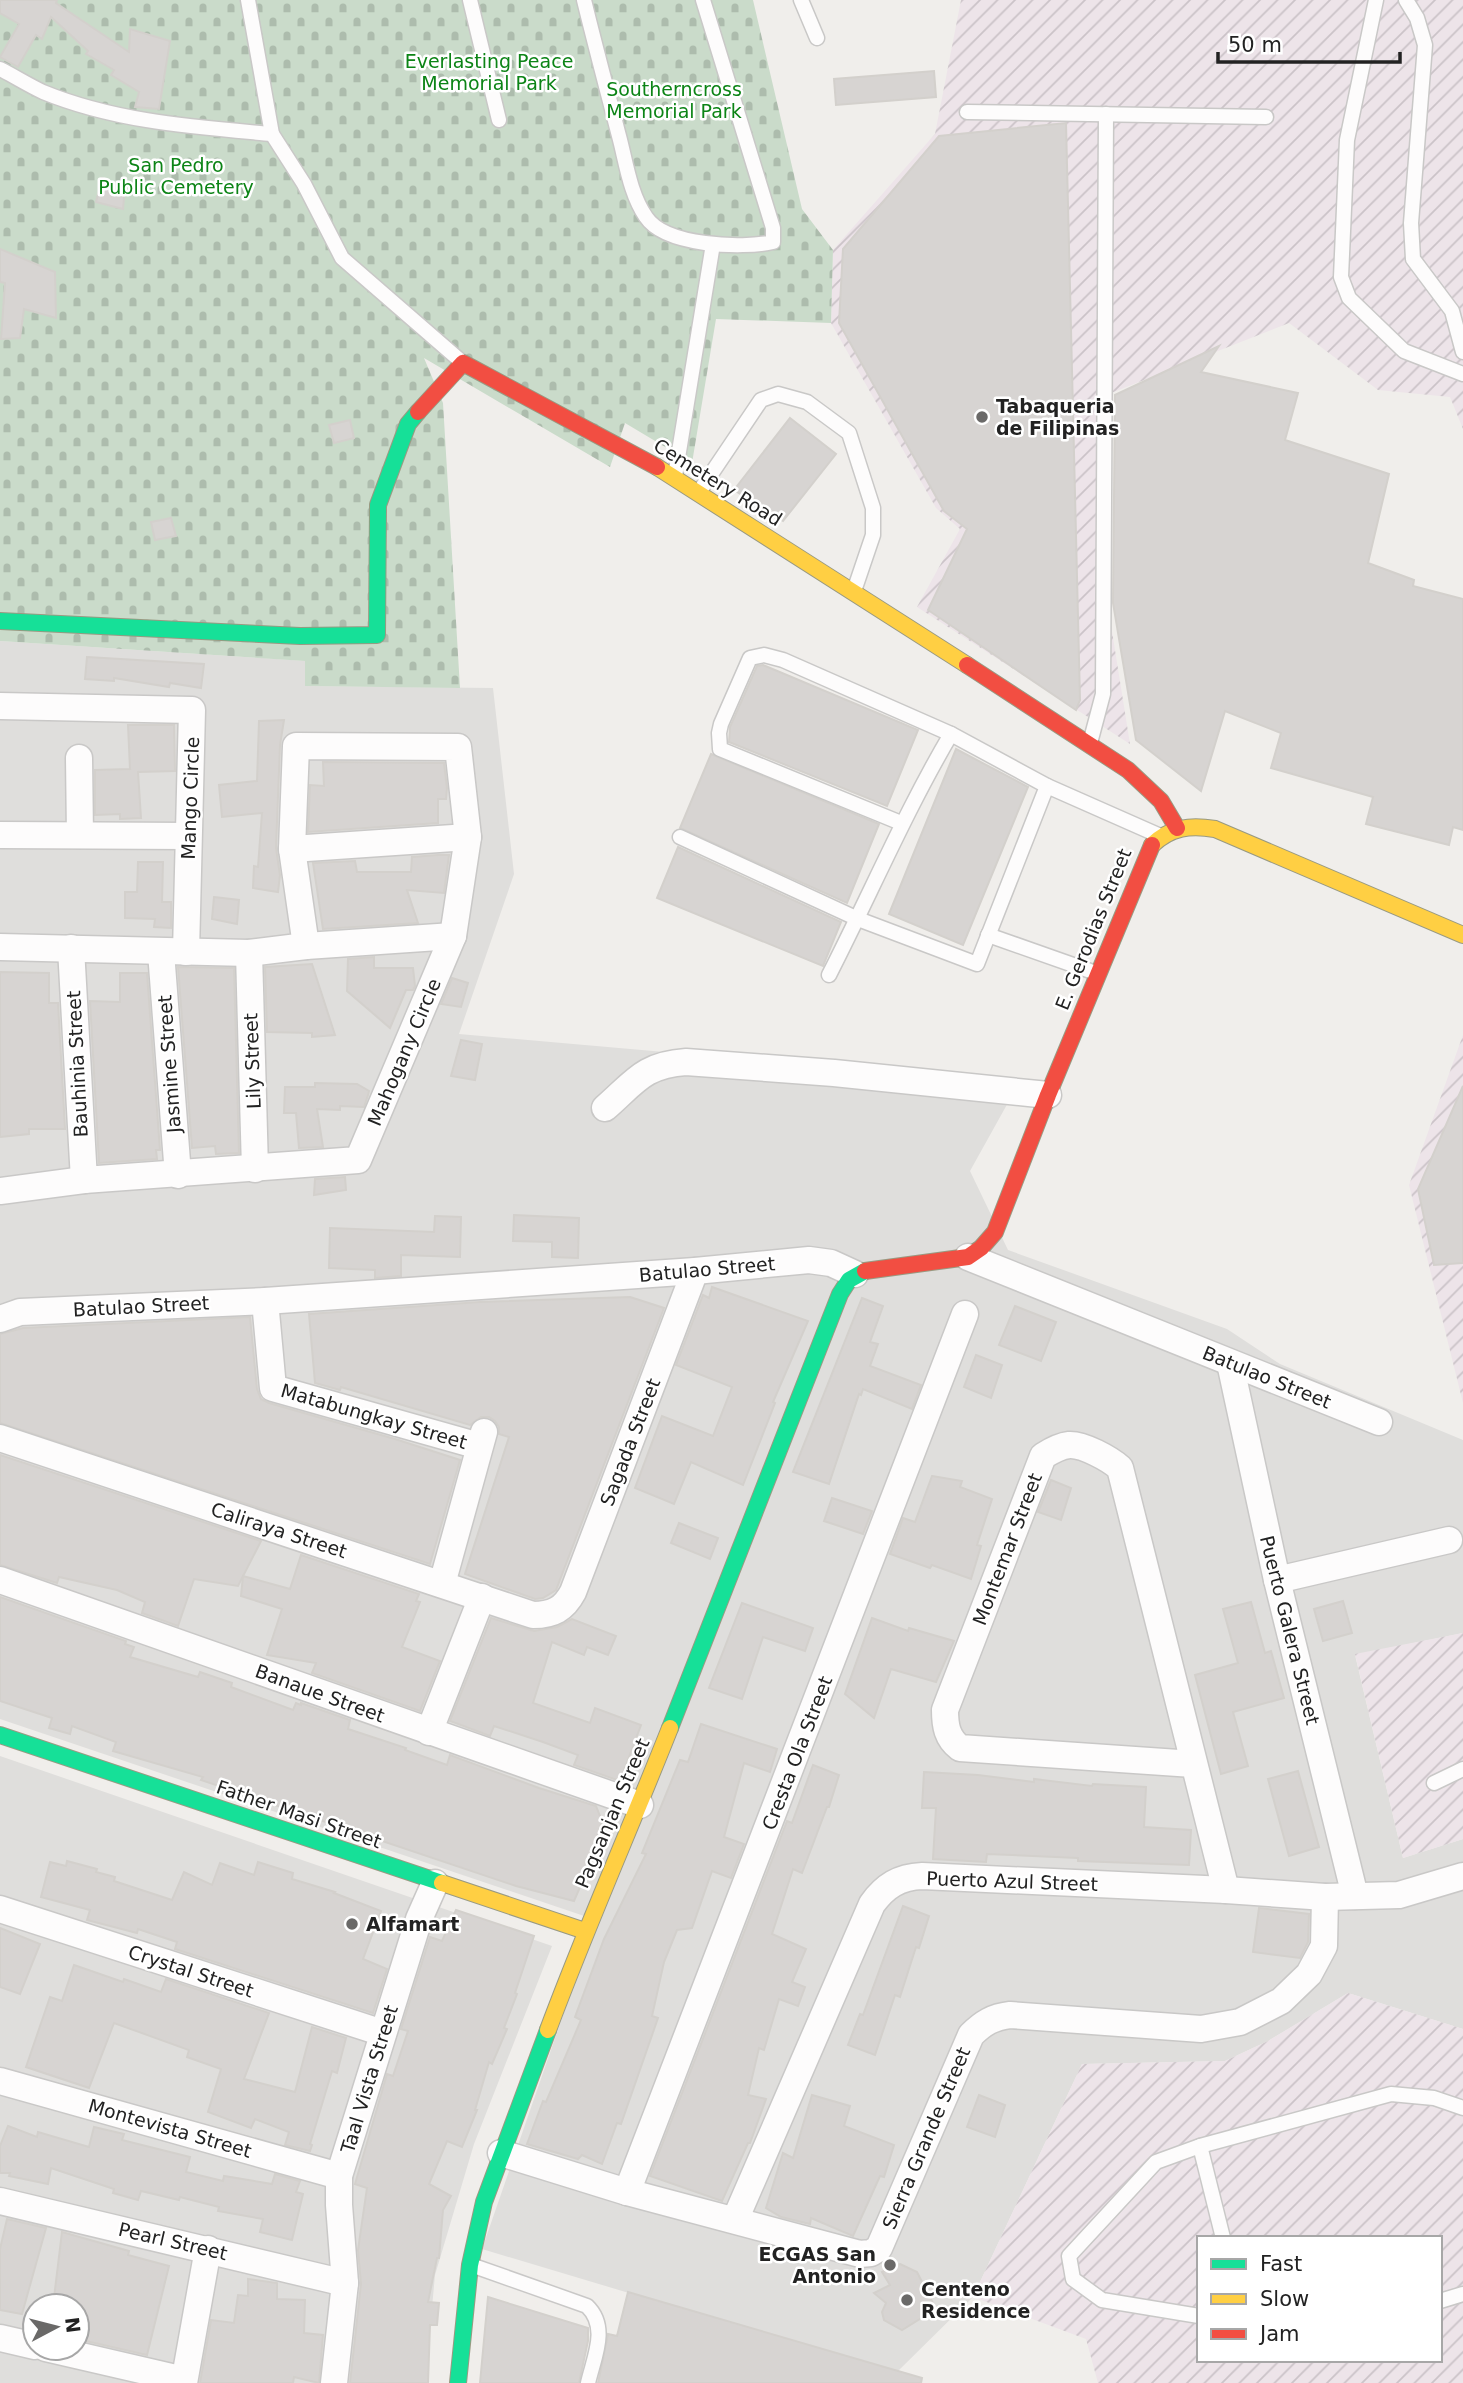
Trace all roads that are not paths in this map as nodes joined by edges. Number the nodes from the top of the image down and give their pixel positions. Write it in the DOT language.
graph roads {
  1 [pos="248,0"];
  2 [pos="470,0"];
  3 [pos="584,0"];
  4 [pos="703,0"];
  5 [pos="801,0"];
  6 [pos="1376,0"];
  7 [pos="1406,0"];
  8 [pos="817,38"];
  9 [pos="0,69"];
  10 [pos="967,112"];
  11 [pos="1106,114"];
  12 [pos="1266,117"];
  13 [pos="499,120"];
  14 [pos="272,134"];
  15 [pos="713,244"];
  16 [pos="1463,352"];
  17 [pos="463,363"];
  18 [pos="1463,374"];
  19 [pos="675,477"];
  20 [pos="698,493"];
  21 [pos="854,593"];
  22 [pos="0,621"];
  23 [pos="0,706"];
  24 [pos="951,734"];
  25 [pos="1090,744"];
  26 [pos="79,758"];
  27 [pos="1047,786"];
  28 [pos="901,823"];
  29 [pos="1177,828"];
  30 [pos="0,835"];
  31 [pos="80,835"];
  32 [pos="188,835"];
  33 [pos="1160,836"];
  34 [pos="468,837"];
  35 [pos="680,837"];
  36 [pos="292,849"];
  37 [pos="858,919"];
  38 [pos="988,935"];
  39 [pos="1463,935"];
  40 [pos="453,936"];
  41 [pos="306,946"];
  42 [pos="0,947"];
  43 [pos="71,948"];
  44 [pos="173,952"];
  45 [pos="249,953"];
  46 [pos="1099,974"];
  47 [pos="829,975"];
  48 [pos="1048,1095"];
  49 [pos="605,1108"];
  50 [pos="255,1169"];
  51 [pos="177,1175"];
  52 [pos="84,1180"];
  53 [pos="0,1191"];
  54 [pos="968,1257"];
  55 [pos="695,1271"];
  56 [pos="855,1275"];
  57 [pos="265,1301"];
  58 [pos="965,1314"];
  59 [pos="0,1319"];
  60 [pos="1230,1363"];
  61 [pos="1379,1422"];
  62 [pos="0,1438"];
  63 [pos="1448,1541"];
  64 [pos="0,1580"];
  65 [pos="1277,1580"];
  66 [pos="442,1584"];
  67 [pos="482,1597"];
  68 [pos="558,1610"];
  69 [pos="429,1732"];
  70 [pos="0,1735"];
  71 [pos="1193,1764"];
  72 [pos="1463,1769"];
  73 [pos="1434,1783"];
  74 [pos="640,1805"];
  75 [pos="1463,1876"];
  76 [pos="435,1882"];
  77 [pos="1226,1890"];
  78 [pos="1355,1896"];
  79 [pos="1325,1897"];
  80 [pos="0,1909"];
  81 [pos="585,1931"];
  82 [pos="383,2033"];
  83 [pos="0,2081"];
  84 [pos="1463,2108"];
  85 [pos="1200,2146"];
  86 [pos="501,2153"];
  87 [pos="339,2176"];
  88 [pos="627,2192"];
  89 [pos="0,2201"];
  90 [pos="735,2220"];
  91 [pos="1222,2236"];
  92 [pos="208,2249"];
  93 [pos="470,2265"];
  94 [pos="345,2283"];
  95 [pos="1463,2294"];
  96 [pos="1442,2300"];
  97 [pos="1197,2316"];
  98 [pos="0,2338"];
  99 [pos="21,2343"];
  100 [pos="91,2359"];
  101 [pos="184,2381"];
  102 [pos="334,2383"];
  103 [pos="458,2383"];
  104 [pos="588,2383"];
  1 -- 14 [label="lane"];
  2 -- 13 [label="lane"];
  3 -- 15 [label="lane"];
  4 -- 15 [label="lane"];
  5 -- 8 [label="lane"];
  6 -- 18 [label="lane"];
  7 -- 16 [label="lane"];
  9 -- 14 [label="lane"];
  10 -- 11 [label="lane"];
  11 -- 12 [label="lane"];
  11 -- 25 [label="lane"];
  14 -- 17 [label="lane"];
  15 -- 19 [label="lane"];
  17 -- 19 [label="street, Cemetery Road"];
  17 -- 22 [label="street"];
  19 -- 20 [label="street, Cemetery Road"];
  20 -- 21 [label="street, Cemetery Road"];
  20 -- 21 [label="lane"];
  21 -- 25 [label="street, Cemetery Road"];
  23 -- 32 [label="street, Mango Circle"];
  24 -- 27 [label="lane"];
  24 -- 28 [label="lane"];
  24 -- 28 [label="lane"];
  25 -- 29 [label="street, Cemetery Road"];
  26 -- 31 [label="street"];
  27 -- 33 [label="lane"];
  27 -- 38 [label="lane"];
  28 -- 37 [label="lane"];
  29 -- 33 [label="street"];
  29 -- 39 [label="street"];
  30 -- 31 [label="street"];
  31 -- 32 [label="street"];
  32 -- 44 [label="street, Mango Circle"];
  33 -- 46 [label="street, E. Gerodias Street"];
  34 -- 36 [label="street"];
  34 -- 36 [label="street, Mahogany Circle"];
  34 -- 40 [label="street, Mahogany Circle"];
  35 -- 37 [label="lane"];
  36 -- 41 [label="street"];
  37 -- 38 [label="lane"];
  37 -- 47 [label="lane"];
  38 -- 46 [label="lane"];
  40 -- 41 [label="street"];
  40 -- 50 [label="street, Mahogany Circle"];
  41 -- 45 [label="street"];
  42 -- 43 [label="street"];
  43 -- 44 [label="street"];
  43 -- 52 [label="street, Bauhinia Street"];
  44 -- 45 [label="street"];
  44 -- 51 [label="street, Jasmine Street"];
  45 -- 50 [label="street, Lily Street"];
  46 -- 48 [label="street, E. Gerodias Street"];
  48 -- 49 [label="street"];
  48 -- 54 [label="street, E. Gerodias Street"];
  50 -- 51 [label="street, Mahogany Circle"];
  51 -- 52 [label="street, Mahogany Circle"];
  52 -- 53 [label="street, Mahogany Circle"];
  54 -- 56 [label="street, Batulao Street"];
  54 -- 60 [label="street, Batulao Street"];
  55 -- 56 [label="street, Batulao Street"];
  55 -- 57 [label="street, Batulao Street"];
  55 -- 68 [label="street, Sagada Street"];
  56 -- 74 [label="street, Pagsanjan Street"];
  57 -- 59 [label="street, Batulao Street"];
  57 -- 66 [label="street, Matabungkay Street"];
  58 -- 88 [label="street, Cresta Ola Street"];
  60 -- 61 [label="street, Batulao Street"];
  60 -- 65 [label="street, Puerto Galera Street"];
  62 -- 66 [label="street, Caliraya Street"];
  63 -- 65 [label="street"];
  64 -- 69 [label="street, Banaue Street"];
  65 -- 78 [label="street, Puerto Galera Street"];
  66 -- 67 [label="street, Caliraya Street"];
  67 -- 68 [label="street, Caliraya Street"];
  67 -- 69 [label="street"];
  69 -- 74 [label="street, Banaue Street"];
  70 -- 76 [label="street, Father Masi Street"];
  71 -- 71 [label="street, Montemar Street"];
  71 -- 77 [label="street, Montemar Street"];
  72 -- 73 [label="lane"];
  74 -- 81 [label="street, Pagsanjan Street"];
  75 -- 78 [label="street, Puerto Azul Street"];
  76 -- 81 [label="street, Father Masi Street"];
  76 -- 82 [label="street, Taal Vista Street"];
  77 -- 79 [label="street, Puerto Azul Street"];
  77 -- 90 [label="street, Puerto Azul Street"];
  78 -- 79 [label="street, Puerto Azul Street"];
  79 -- 90 [label="street, Sierra Grande Street"];
  80 -- 82 [label="street, Crystal Street"];
  81 -- 86 [label="street, Pagsanjan Street"];
  82 -- 87 [label="street, Taal Vista Street"];
  83 -- 87 [label="street, Montevista Street"];
  84 -- 85 [label="lane"];
  85 -- 91 [label="lane"];
  85 -- 97 [label="lane"];
  86 -- 88 [label="street, Sierra Grande Street"];
  86 -- 93 [label="street, Pagsanjan Street"];
  87 -- 94 [label="street, Taal Vista Street"];
  88 -- 90 [label="street, Sierra Grande Street"];
  89 -- 92 [label="street, Pearl Street"];
  92 -- 94 [label="street, Pearl Street"];
  92 -- 101 [label="street"];
  93 -- 103 [label="street, Pagsanjan Street"];
  93 -- 104 [label="lane"];
  94 -- 102 [label="street, Taal Vista Street"];
  95 -- 96 [label="lane"];
  98 -- 99 [label="street"];
  100 -- 101 [label="street"];
}
